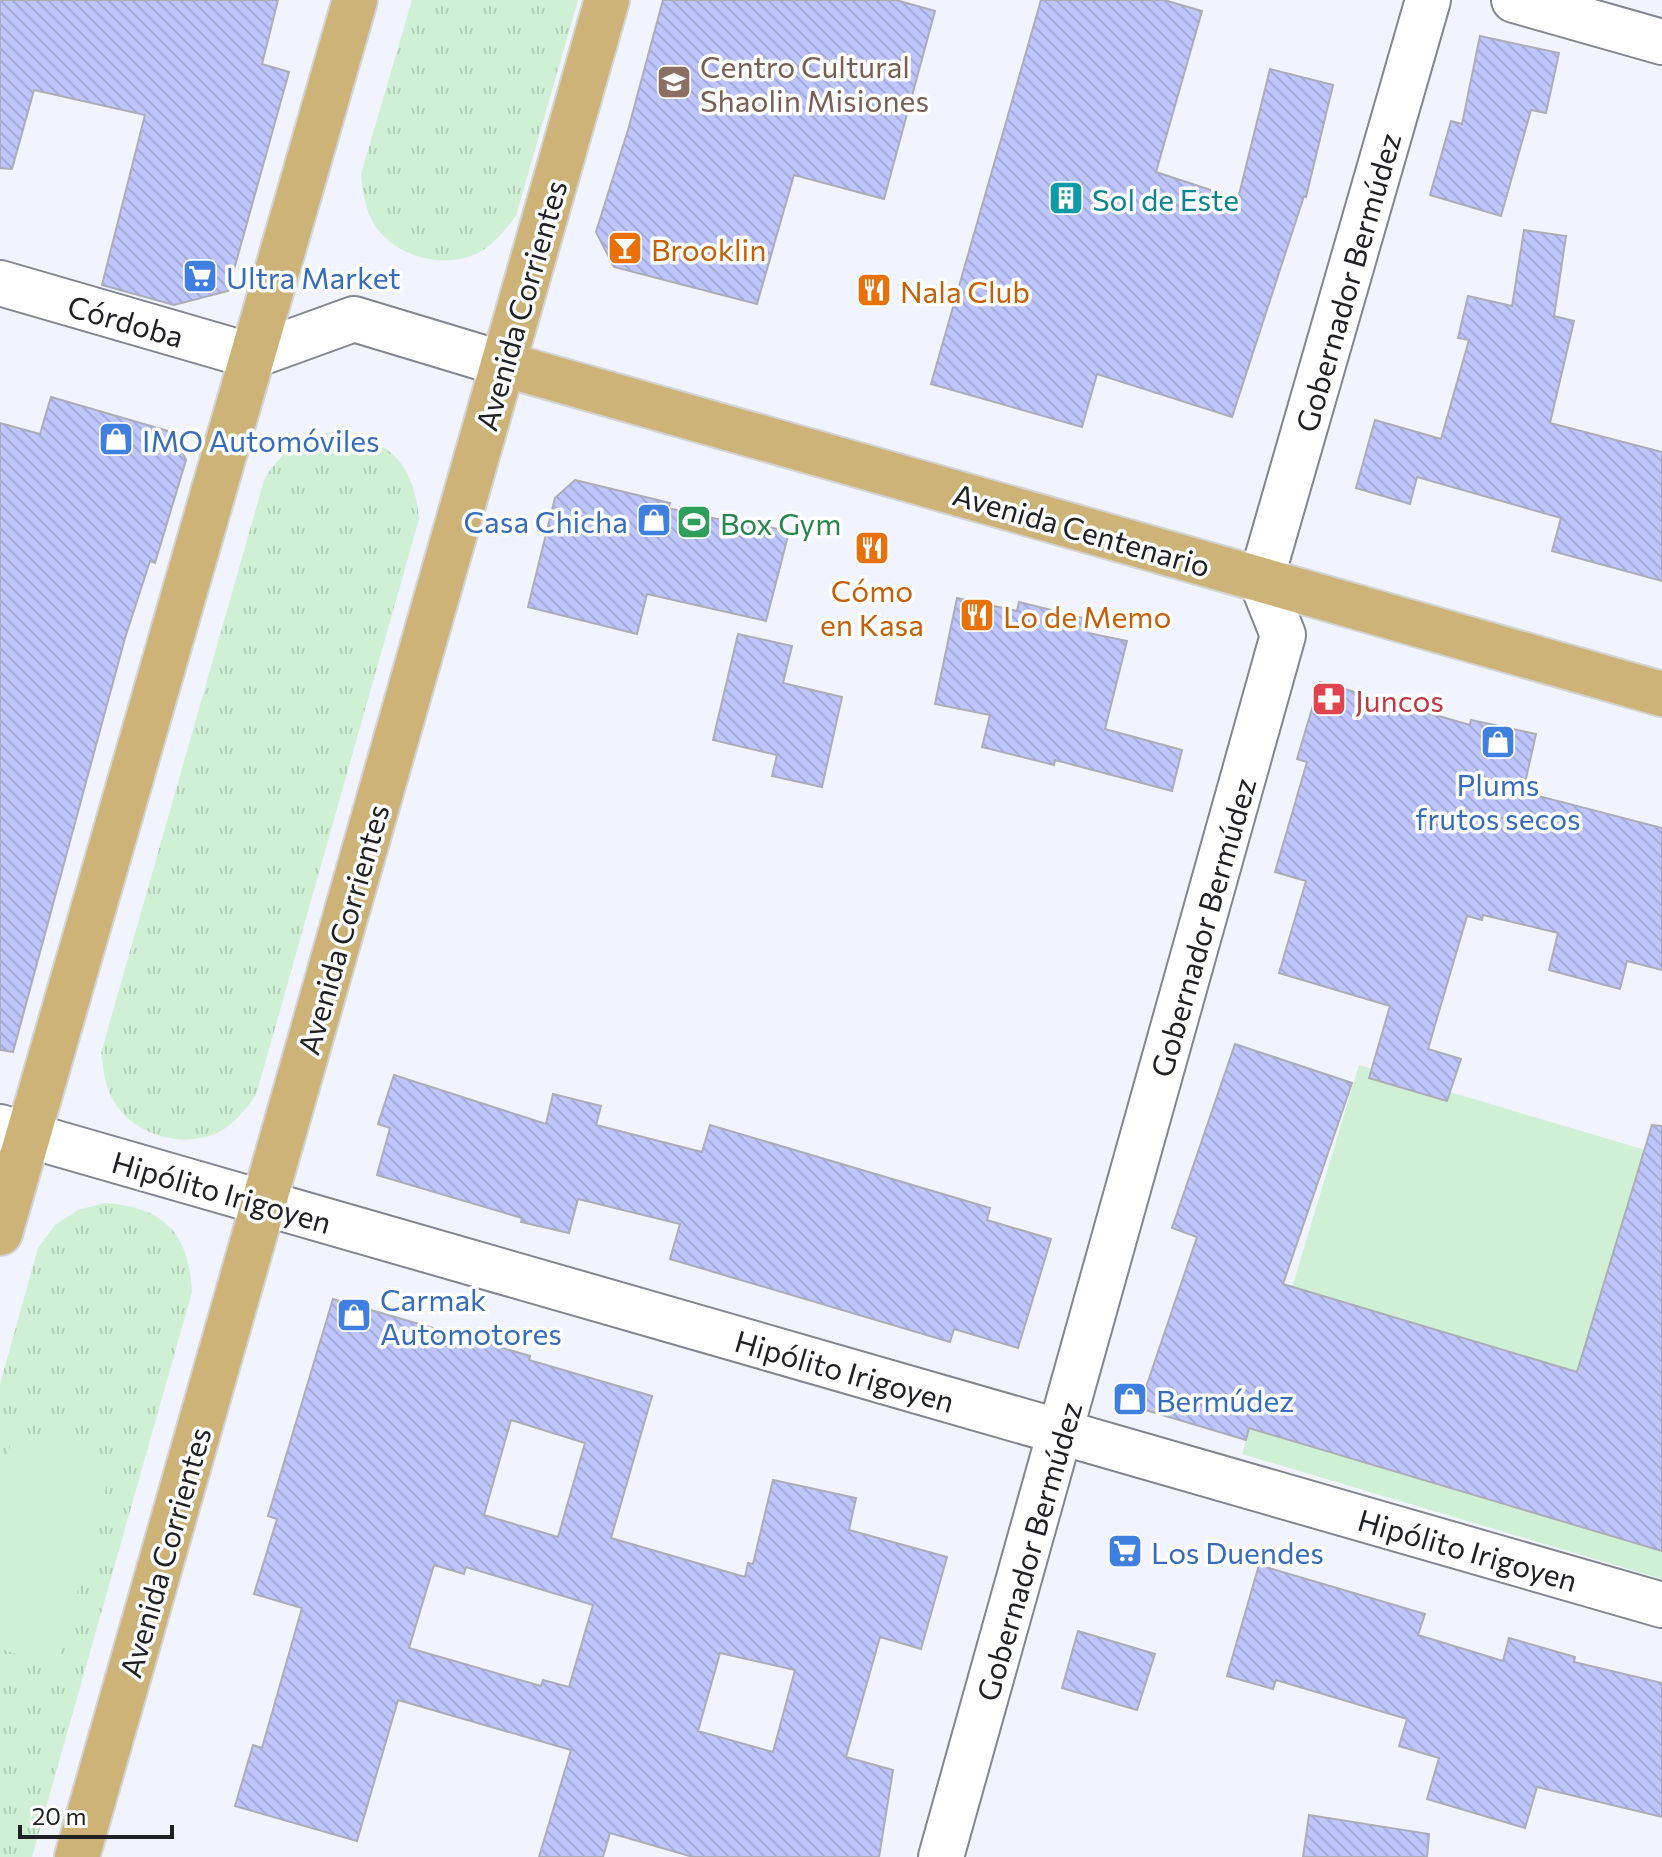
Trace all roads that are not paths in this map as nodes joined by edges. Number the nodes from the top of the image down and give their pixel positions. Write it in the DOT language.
graph roads {
  1 [pos="355,0"];
  2 [pos="607,0"];
  3 [pos="1428,0"];
  4 [pos="1514,0"];
  5 [pos="1662,42"];
  6 [pos="0,283"];
  7 [pos="252,356"];
  8 [pos="503,364"];
  9 [pos="1261,580"];
  10 [pos="1662,694"];
  11 [pos="14,1131"];
  12 [pos="264,1202"];
  13 [pos="0,1233"];
  14 [pos="1062,1432"];
  15 [pos="1662,1605"];
  16 [pos="77,1857"];
  17 [pos="941,1857"];
  1 -- 7 [label="main road"];
  2 -- 8 [label="main road, Avenida Corrientes"];
  3 -- 9 [label="street, Gobernador Bermúdez"];
  4 -- 5 [label="street"];
  6 -- 7 [label="street, Córdoba"];
  7 -- 8 [label="street"];
  7 -- 11 [label="main road"];
  8 -- 9 [label="main road, Avenida Centenario"];
  8 -- 12 [label="main road, Avenida Corrientes"];
  9 -- 10 [label="main road, Avenida Centenario"];
  9 -- 14 [label="street, Gobernador Bermúdez"];
  11 -- 12 [label="street, Hipólito Irigoyen"];
  11 -- 13 [label="main road"];
  12 -- 14 [label="street, Hipólito Irigoyen"];
  12 -- 16 [label="main road, Avenida Corrientes"];
  14 -- 15 [label="street, Hipólito Irigoyen"];
  14 -- 17 [label="street, Gobernador Bermúdez"];
}
